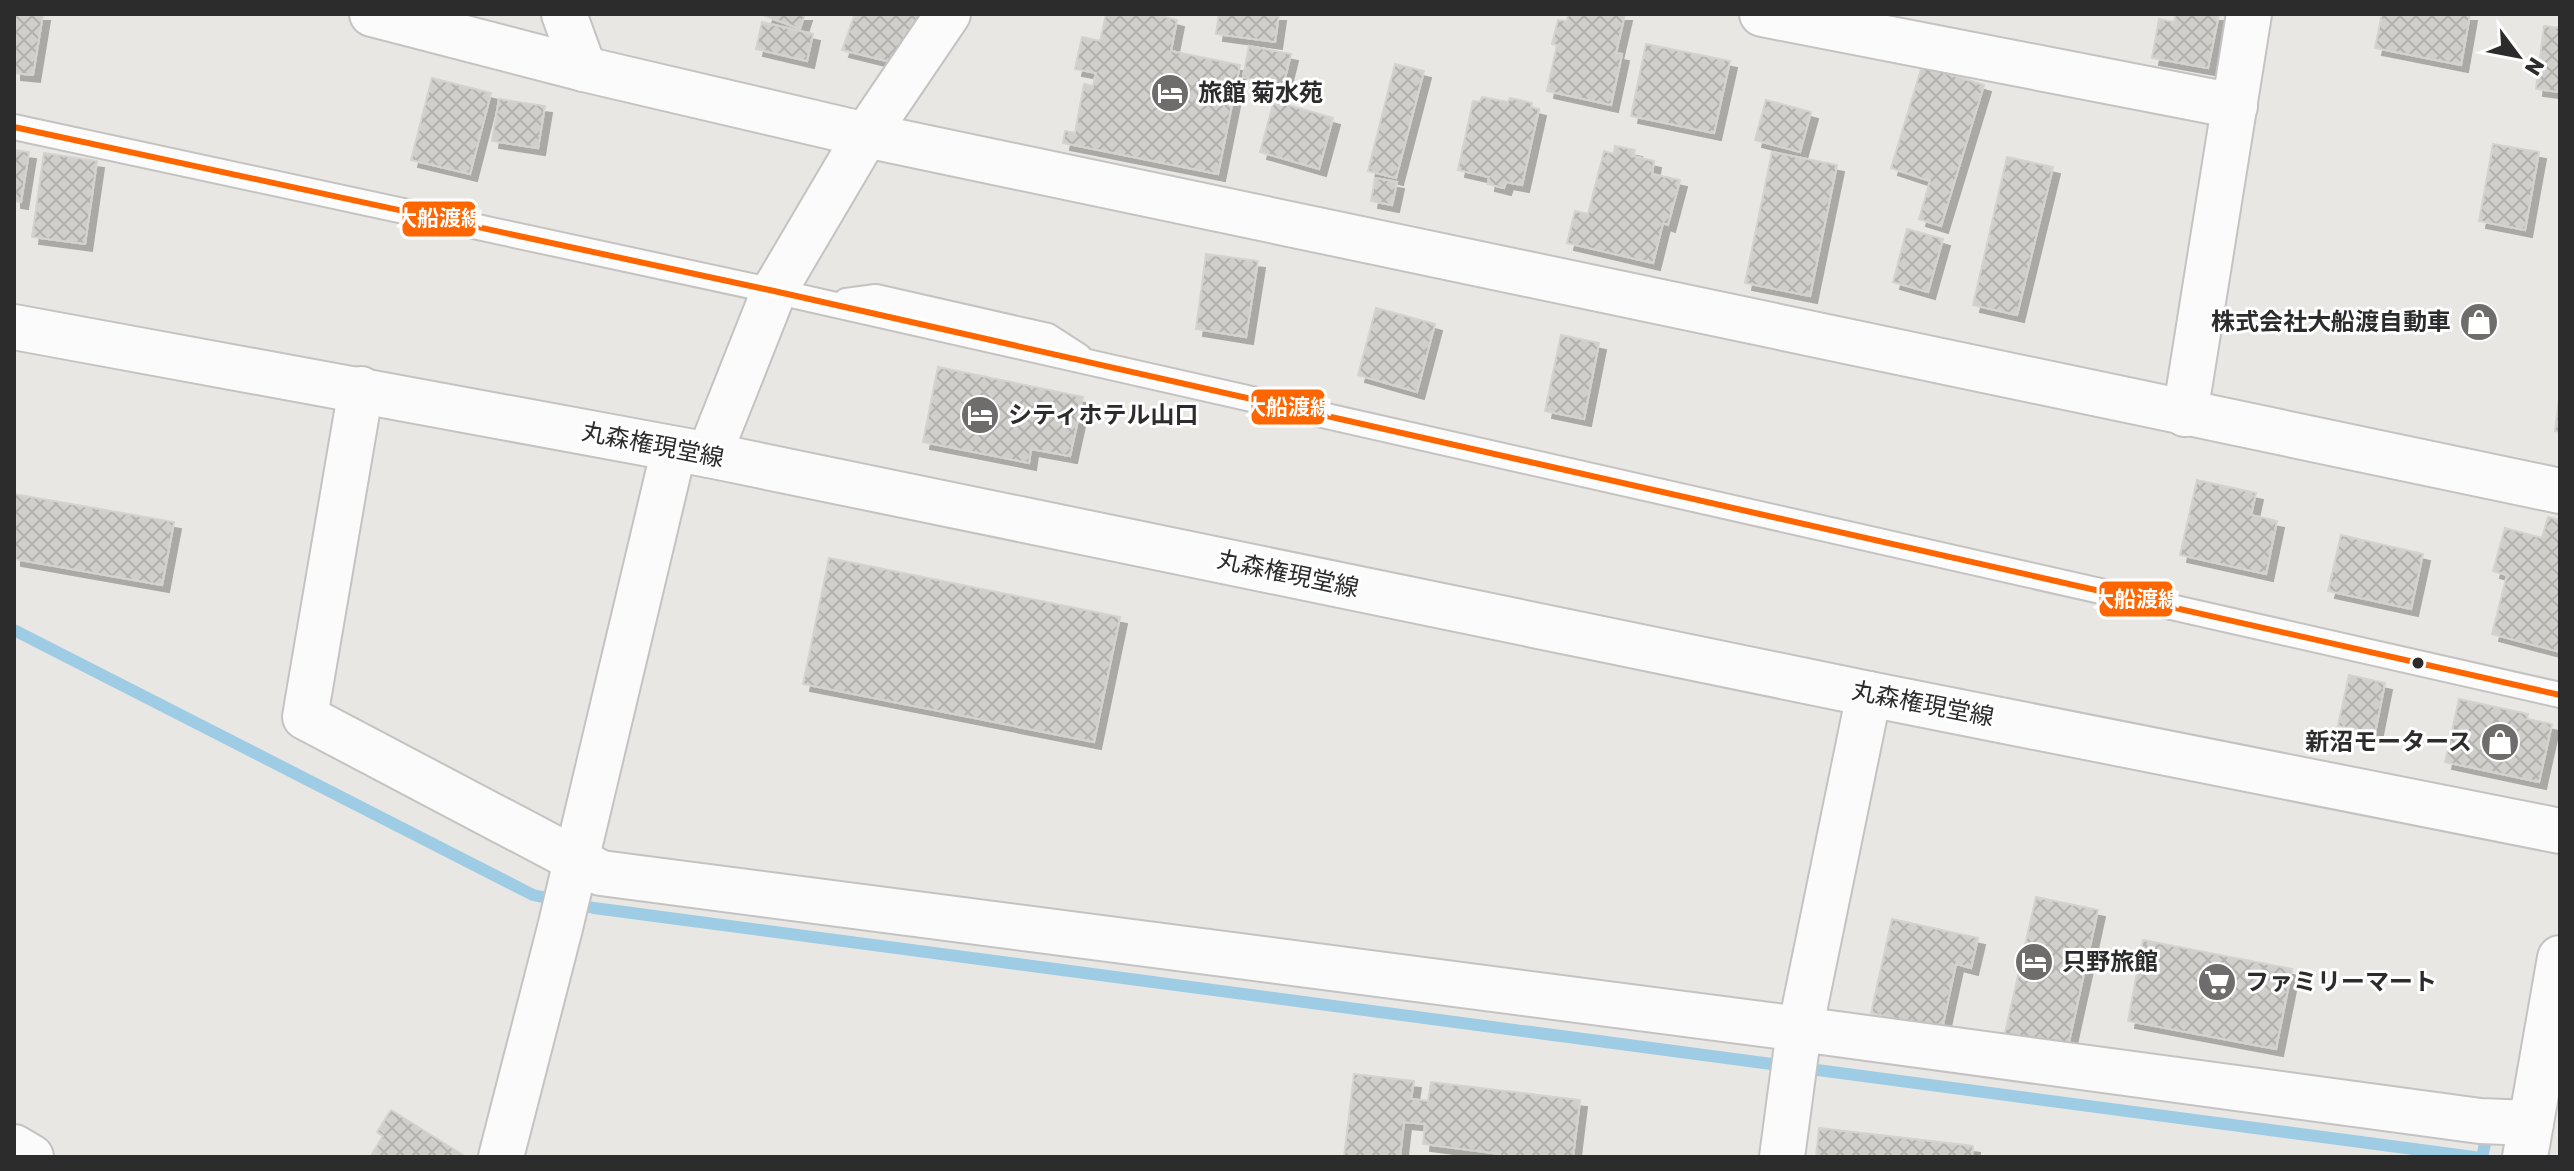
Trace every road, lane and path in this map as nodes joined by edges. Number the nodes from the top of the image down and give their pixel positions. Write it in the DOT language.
graph roads {
  1 [pos="372,14"];
  2 [pos="564,14"];
  3 [pos="948,14"];
  4 [pos="1762,14"];
  5 [pos="2249,14"];
  6 [pos="584,69"];
  7 [pos="2235,106"];
  8 [pos="14,127"];
  9 [pos="866,135"];
  10 [pos="774,291"];
  11 [pos="14,327"];
  12 [pos="361,389"];
  13 [pos="2185,414"];
  14 [pos="691,452"];
  15 [pos="2560,491"];
  16 [pos="1869,694"];
  17 [pos="2560,695"];
  18 [pos="2560,831"];
  19 [pos="573,869"];
  20 [pos="2560,958"];
  21 [pos="1796,1054"];
  22 [pos="2528,1139"];
  23 [pos="14,1147"];
  24 [pos="31,1157"];
  25 [pos="501,1157"];
  26 [pos="1782,1157"];
  1 -- 6 [label="street"];
  2 -- 6 [label="street"];
  3 -- 9 [label="street"];
  4 -- 7 [label="street"];
  5 -- 7 [label="street"];
  6 -- 9 [label="street"];
  7 -- 13 [label="street"];
  8 -- 10 [label="lane"];
  9 -- 10 [label="street"];
  9 -- 13 [label="street"];
  10 -- 14 [label="street"];
  10 -- 17 [label="lane"];
  11 -- 12 [label="street, 丸森権現堂線"];
  12 -- 14 [label="street, 丸森権現堂線"];
  12 -- 19 [label="street"];
  13 -- 15 [label="street"];
  14 -- 16 [label="street, 丸森権現堂線"];
  14 -- 19 [label="street"];
  16 -- 18 [label="street, 丸森権現堂線"];
  16 -- 21 [label="street"];
  19 -- 21 [label="street"];
  19 -- 25 [label="street"];
  20 -- 22 [label="street"];
  21 -- 22 [label="street"];
  21 -- 26 [label="street"];
  23 -- 24 [label="street"];
}
